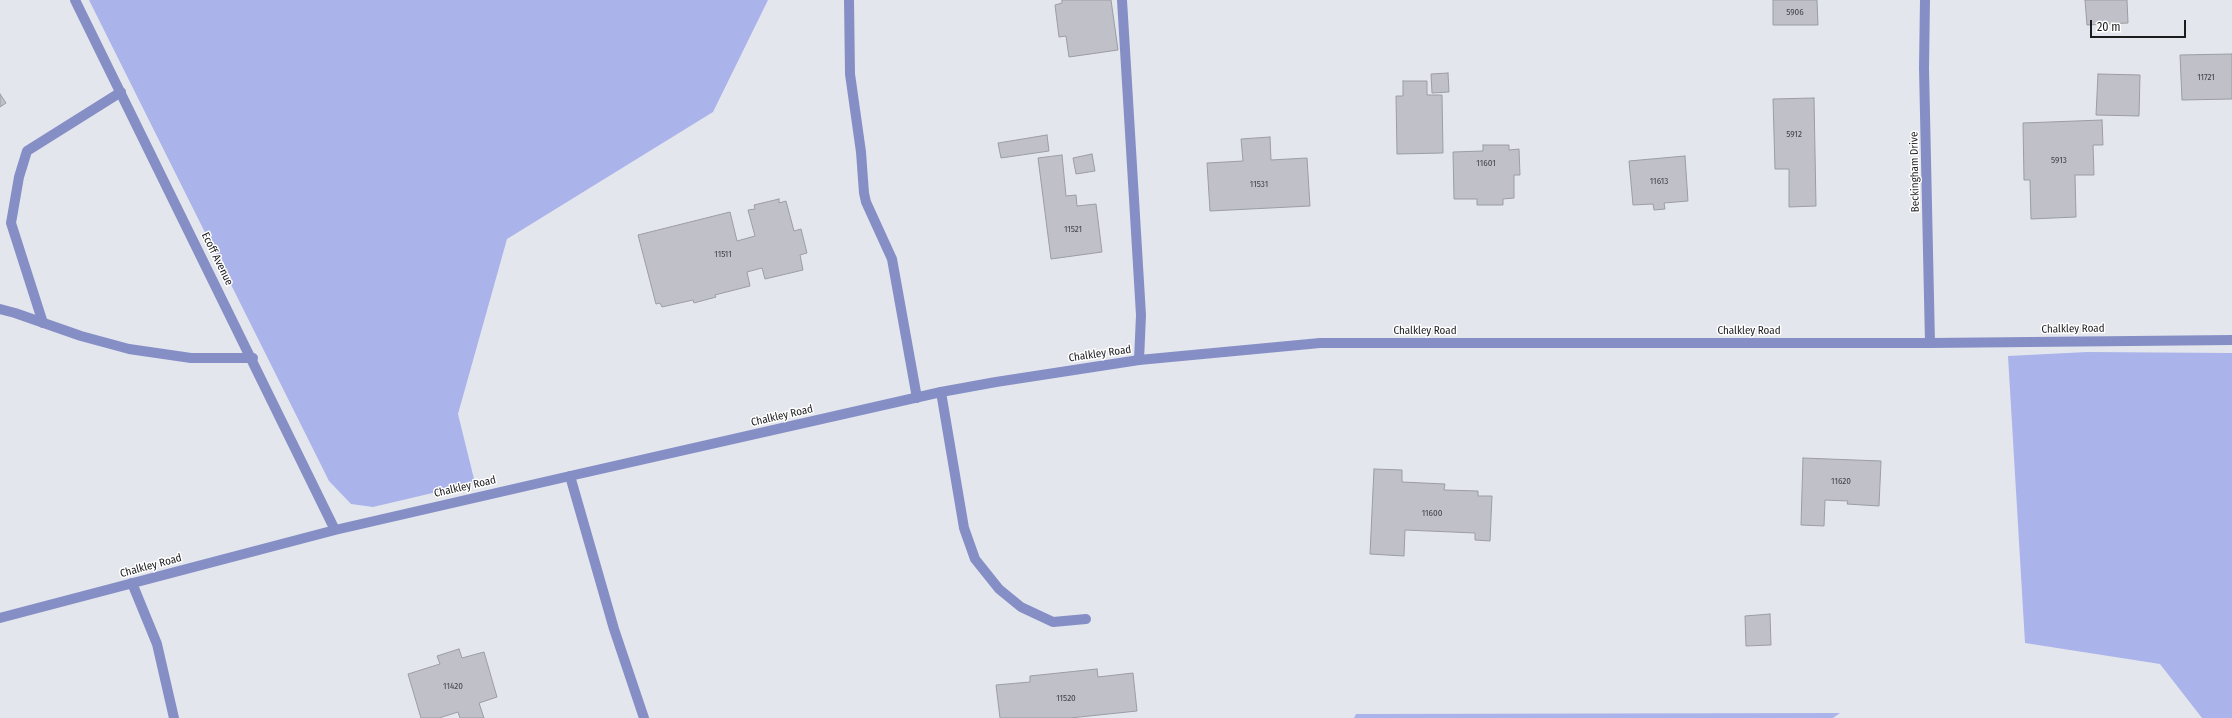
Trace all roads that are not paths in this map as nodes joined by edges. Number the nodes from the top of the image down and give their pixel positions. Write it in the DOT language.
graph roads {
  1 [pos="75,0"];
  2 [pos="849,0"];
  3 [pos="1122,0"];
  4 [pos="1925,0"];
  5 [pos="121,92"];
  6 [pos="0,310"];
  7 [pos="43,323"];
  8 [pos="2232,340"];
  9 [pos="1930,343"];
  10 [pos="252,358"];
  11 [pos="1139,360"];
  12 [pos="941,392"];
  13 [pos="916,398"];
  14 [pos="570,476"];
  15 [pos="335,530"];
  16 [pos="132,584"];
  17 [pos="0,618"];
  18 [pos="1086,619"];
  19 [pos="174,718"];
  20 [pos="644,718"];
  1 -- 5 [label="street, Ecoff Avenue"];
  2 -- 13 [label="street"];
  3 -- 11 [label="street"];
  4 -- 9 [label="street, Beckingham Drive"];
  5 -- 7 [label="street"];
  5 -- 10 [label="street, Ecoff Avenue"];
  6 -- 7 [label="street"];
  7 -- 10 [label="street"];
  8 -- 9 [label="street, Chalkley Road"];
  9 -- 11 [label="street, Chalkley Road"];
  10 -- 15 [label="street, Ecoff Avenue"];
  11 -- 12 [label="street, Chalkley Road"];
  12 -- 13 [label="street, Chalkley Road"];
  12 -- 18 [label="street"];
  13 -- 14 [label="street, Chalkley Road"];
  14 -- 15 [label="street, Chalkley Road"];
  14 -- 20 [label="street"];
  15 -- 16 [label="street, Chalkley Road"];
  16 -- 17 [label="street, Chalkley Road"];
  16 -- 19 [label="street"];
}
